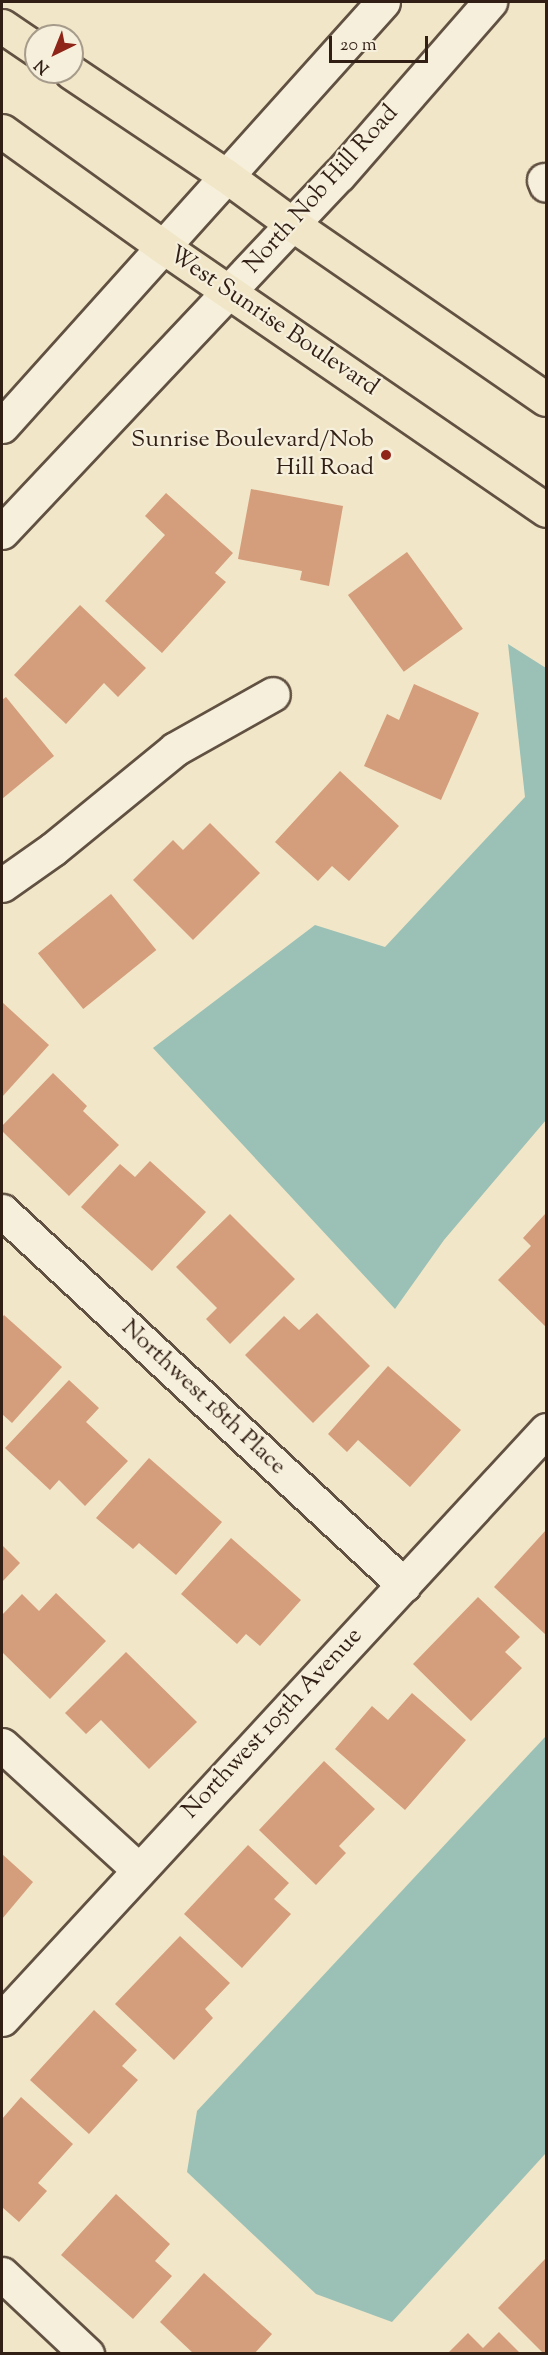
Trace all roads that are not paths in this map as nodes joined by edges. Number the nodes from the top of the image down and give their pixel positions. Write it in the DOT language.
graph roads {
  1 [pos="383,2"];
  2 [pos="490,2"];
  3 [pos="2,26"];
  4 [pos="24,41"];
  5 [pos="84,81"];
  6 [pos="2,131"];
  7 [pos="225,175"];
  8 [pos="292,224"];
  9 [pos="162,246"];
  10 [pos="229,292"];
  11 [pos="546,399"];
  12 [pos="2,426"];
  13 [pos="546,510"];
  14 [pos="2,532"];
  15 [pos="273,694"];
  16 [pos="2,885"];
  17 [pos="2,1211"];
  18 [pos="546,1430"];
  19 [pos="404,1585"];
  20 [pos="2,1745"];
  21 [pos="138,1869"];
  22 [pos="2,2019"];
  23 [pos="2,2274"];
  24 [pos="87,2354"];
  1 -- 7 [label="street"];
  2 -- 8 [label="street, North Nob Hill Road"];
  3 -- 4 [label="highway"];
  5 -- 7 [label="highway"];
  6 -- 9 [label="highway, West Sunrise Boulevard"];
  7 -- 8 [label="highway"];
  7 -- 9 [label="street"];
  8 -- 10 [label="street, North Nob Hill Road"];
  8 -- 11 [label="highway"];
  9 -- 10 [label="highway, West Sunrise Boulevard"];
  9 -- 12 [label="street"];
  10 -- 13 [label="highway, West Sunrise Boulevard"];
  10 -- 14 [label="street, North Nob Hill Road"];
  15 -- 16 [label="street"];
  17 -- 19 [label="street, Northwest 18th Place"];
  18 -- 19 [label="street, Northwest 105th Avenue"];
  19 -- 21 [label="street, Northwest 105th Avenue"];
  20 -- 21 [label="street"];
  21 -- 22 [label="street, Northwest 105th Avenue"];
  23 -- 24 [label="street"];
}
